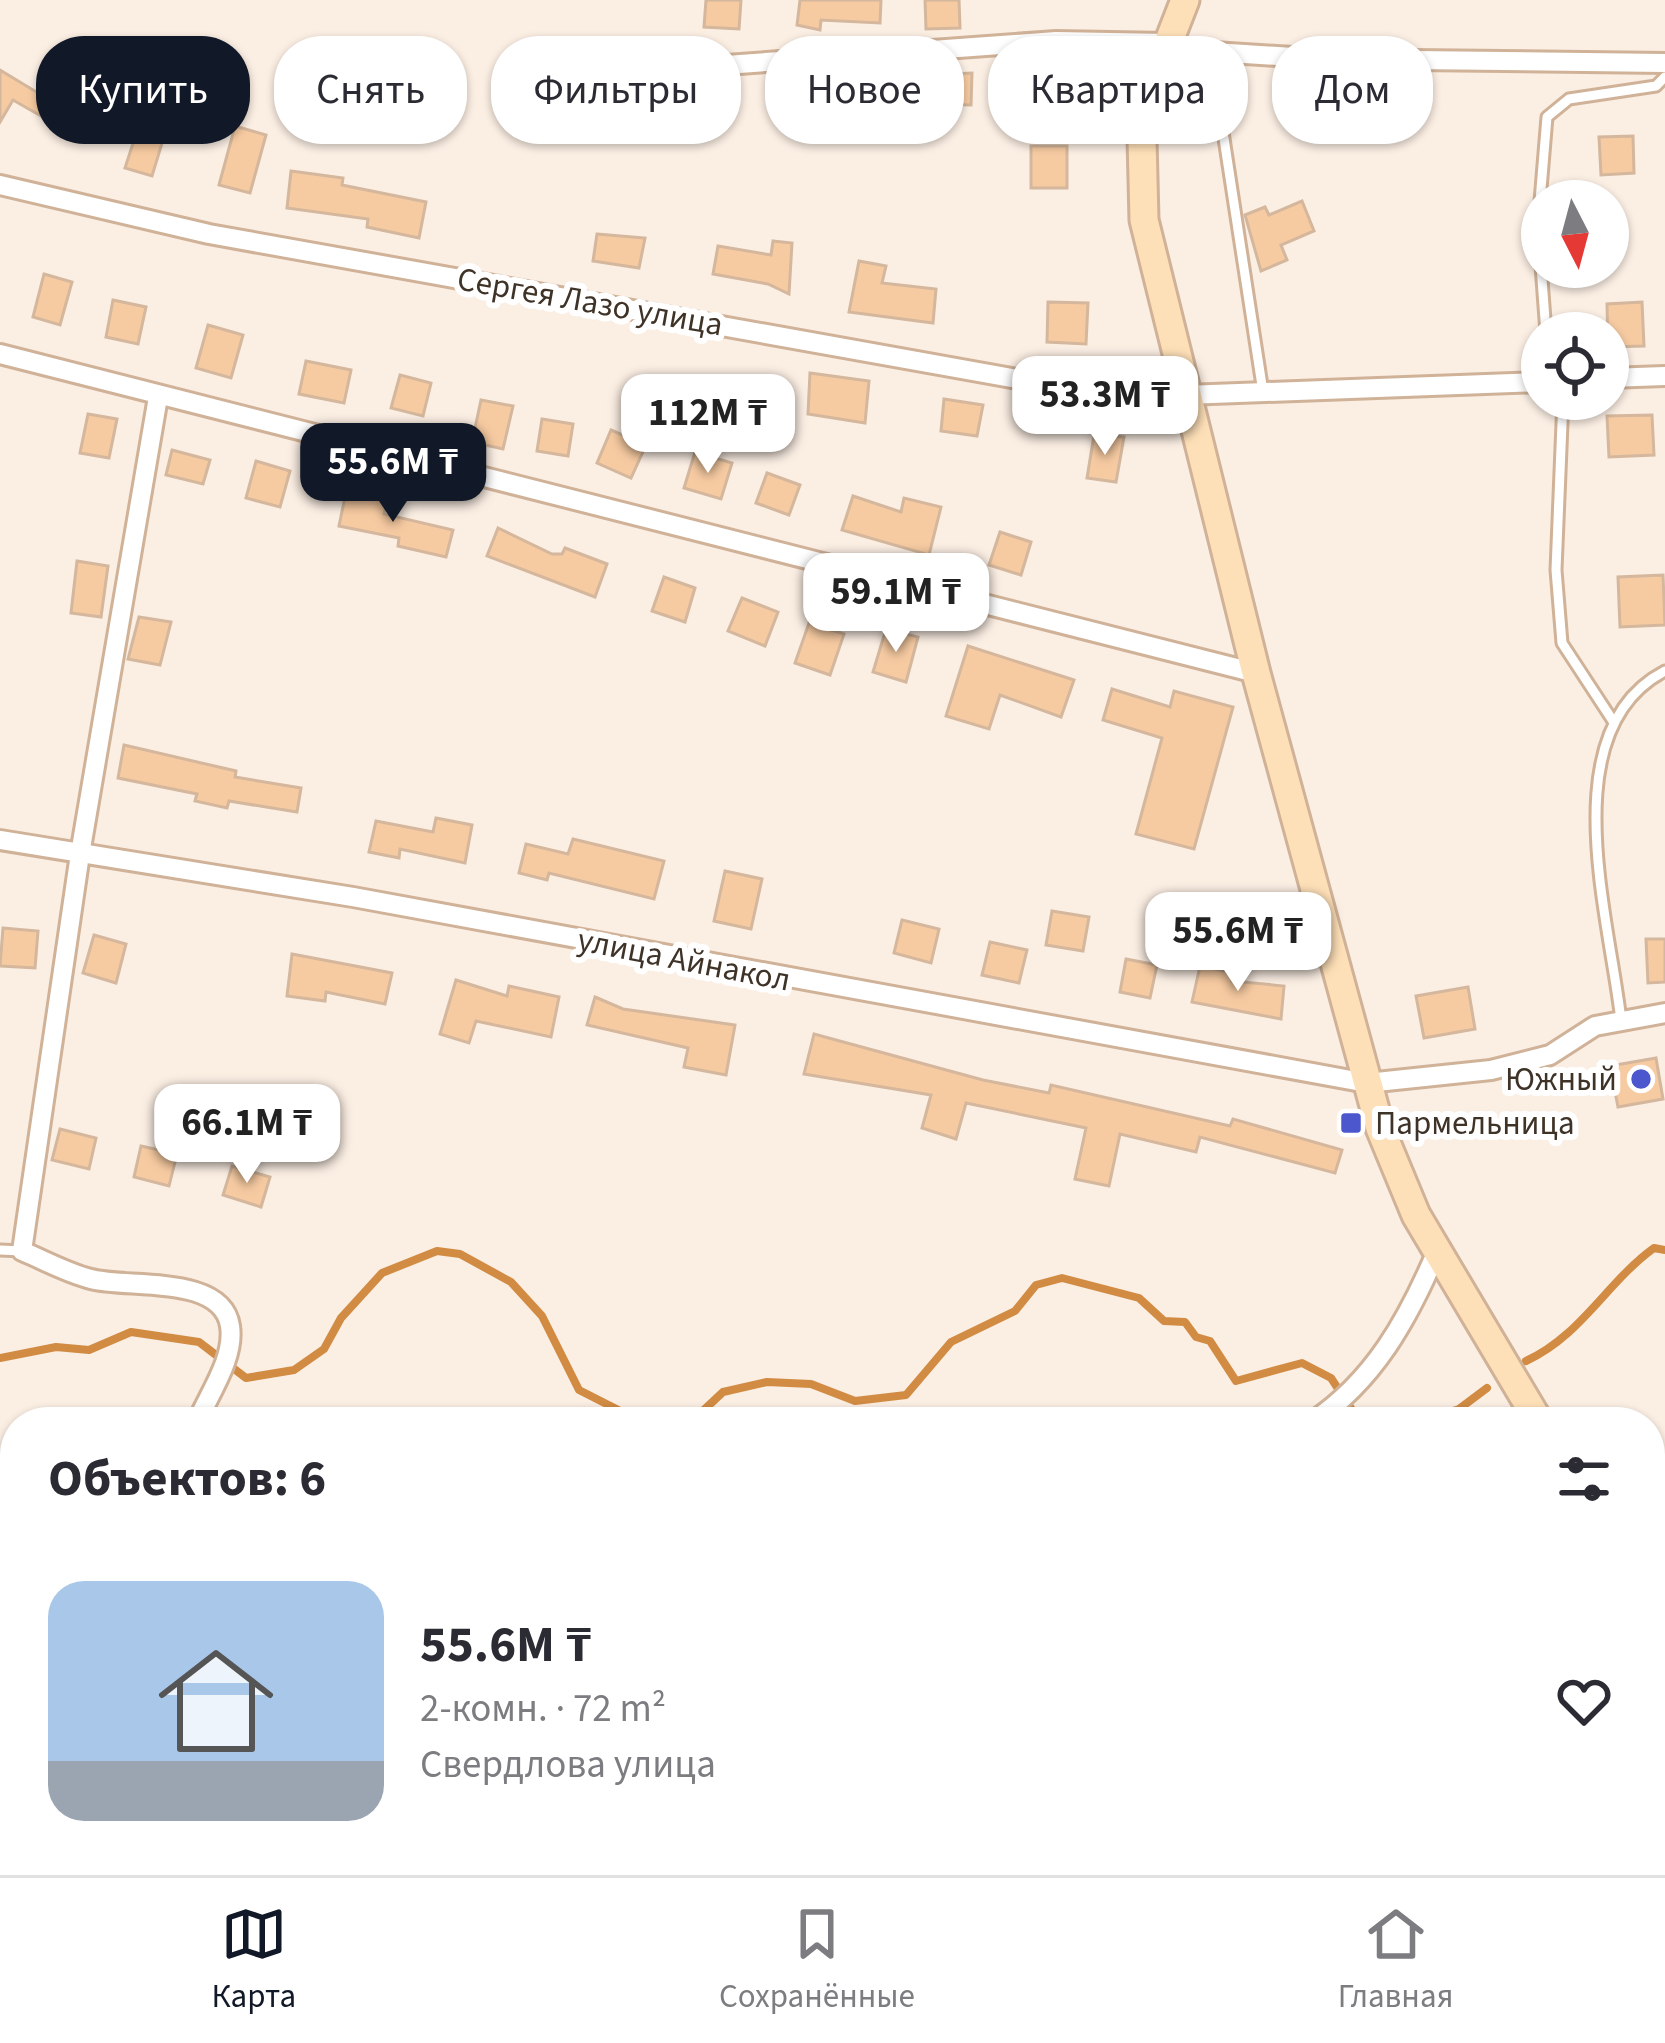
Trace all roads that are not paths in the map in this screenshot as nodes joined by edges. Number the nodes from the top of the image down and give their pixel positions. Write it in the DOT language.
graph roads {
  1 [pos="1185,0"];
  2 [pos="1169,36"];
  3 [pos="988,46"];
  4 [pos="1248,54"];
  5 [pos="741,62"];
  6 [pos="1665,64"];
  7 [pos="1665,77"];
  8 [pos="1144,144"];
  9 [pos="1224,144"];
  10 [pos="0,185"];
  11 [pos="1544,312"];
  12 [pos="0,354"];
  13 [pos="1665,376"];
  14 [pos="1629,378"];
  15 [pos="1521,383"];
  16 [pos="1263,392"];
  17 [pos="1184,395"];
  18 [pos="158,397"];
  19 [pos="1562,420"];
  20 [pos="1665,671"];
  21 [pos="1256,673"];
  22 [pos="1613,721"];
  23 [pos="0,840"];
  24 [pos="80,854"];
  25 [pos="1665,1013"];
  26 [pos="1621,1021"];
  27 [pos="1367,1083"];
  28 [pos="0,1250"];
  29 [pos="22,1251"];
  30 [pos="1437,1251"];
  31 [pos="203,1407"];
  32 [pos="1334,1407"];
  33 [pos="1530,1407"];
  1 -- 2 [label="main road"];
  3 -- 5 [label="street"];
  4 -- 6 [label="street"];
  7 -- 11 [label="lane"];
  8 -- 17 [label="main road"];
  9 -- 16 [label="lane"];
  10 -- 17 [label="street, Сергея Лазо улица"];
  12 -- 18 [label="street"];
  13 -- 14 [label="street"];
  15 -- 16 [label="street, Сергея Лазо улица"];
  16 -- 17 [label="street, Сергея Лазо улица"];
  17 -- 21 [label="main road"];
  18 -- 21 [label="street"];
  18 -- 24 [label="street"];
  19 -- 22 [label="lane"];
  20 -- 22 [label="lane"];
  21 -- 27 [label="main road"];
  22 -- 26 [label="lane"];
  23 -- 24 [label="street, улица Айнакол"];
  24 -- 27 [label="street, улица Айнакол"];
  24 -- 29 [label="street"];
  25 -- 26 [label="street, улица Айнакол"];
  26 -- 27 [label="street, улица Айнакол"];
  27 -- 30 [label="main road"];
  28 -- 29 [label="lane"];
  29 -- 31 [label="street"];
  30 -- 32 [label="street"];
  30 -- 33 [label="main road"];
}
